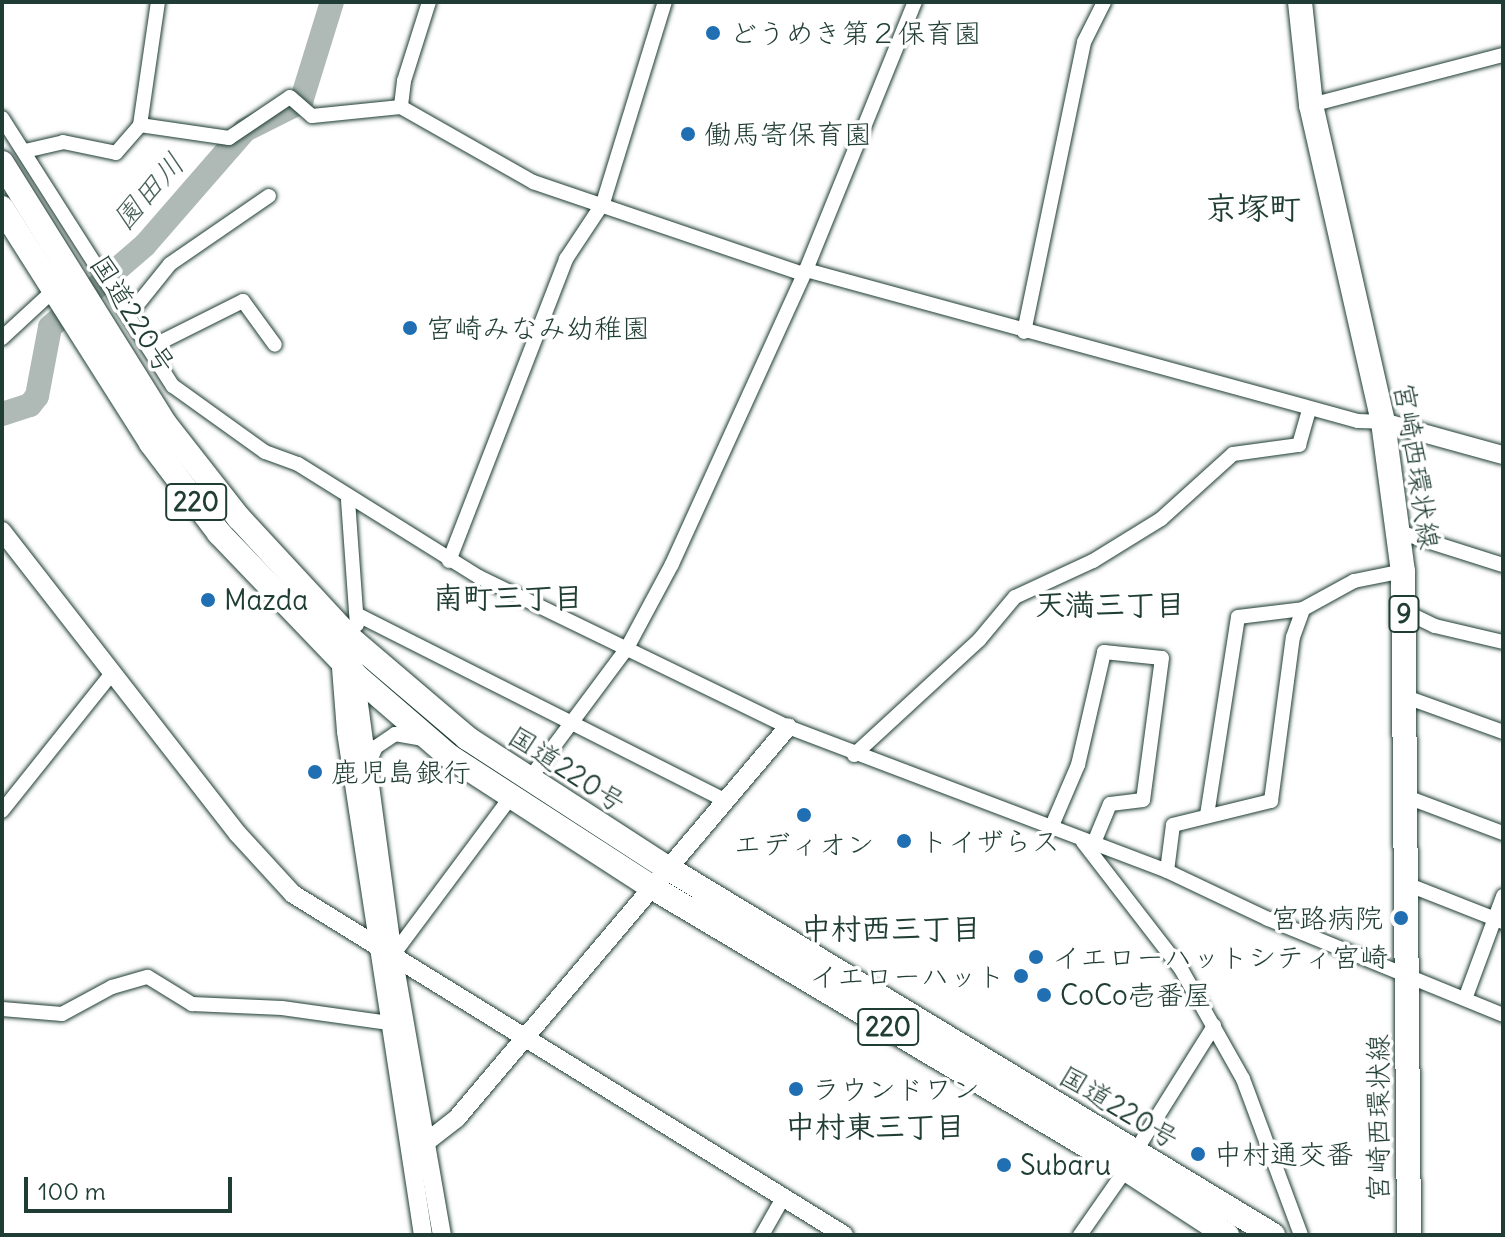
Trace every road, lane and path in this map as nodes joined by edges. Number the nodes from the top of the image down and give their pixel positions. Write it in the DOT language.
graph roads {
  1 [pos="158,2"];
  2 [pos="429,2"];
  3 [pos="665,2"];
  4 [pos="915,2"];
  5 [pos="1104,2"];
  6 [pos="1300,2"];
  7 [pos="1503,55"];
  8 [pos="1311,105"];
  9 [pos="401,107"];
  10 [pos="2,118"];
  11 [pos="140,125"];
  12 [pos="25,151"];
  13 [pos="2,163"];
  14 [pos="269,196"];
  15 [pos="602,205"];
  16 [pos="2,208"];
  17 [pos="80,265"];
  18 [pos="804,272"];
  19 [pos="54,293"];
  20 [pos="129,315"];
  21 [pos="1024,332"];
  22 [pos="2,338"];
  23 [pos="275,345"];
  24 [pos="149,348"];
  25 [pos="1309,409"];
  26 [pos="1383,422"];
  27 [pos="1503,455"];
  28 [pos="348,500"];
  29 [pos="2,531"];
  30 [pos="1399,532"];
  31 [pos="449,561"];
  32 [pos="1503,565"];
  33 [pos="1403,571"];
  34 [pos="1303,609"];
  35 [pos="1404,611"];
  36 [pos="360,616"];
  37 [pos="1503,642"];
  38 [pos="627,648"];
  39 [pos="348,658"];
  40 [pos="113,672"];
  41 [pos="1406,697"];
  42 [pos="571,725"];
  43 [pos="788,727"];
  44 [pos="1503,732"];
  45 [pos="432,742"];
  46 [pos="854,755"];
  47 [pos="365,771"];
  48 [pos="528,781"];
  49 [pos="1407,797"];
  50 [pos="510,798"];
  51 [pos="723,799"];
  52 [pos="2,811"];
  53 [pos="1207,815"];
  54 [pos="1051,828"];
  55 [pos="1503,833"];
  56 [pos="1088,844"];
  57 [pos="666,867"];
  58 [pos="1167,871"];
  59 [pos="1409,885"];
  60 [pos="650,886"];
  61 [pos="1503,896"];
  62 [pos="1498,921"];
  63 [pos="386,952"];
  64 [pos="1408,974"];
  65 [pos="1465,999"];
  66 [pos="2,1009"];
  67 [pos="1503,1015"];
  68 [pos="389,1023"];
  69 [pos="1214,1026"];
  70 [pos="524,1038"];
  71 [pos="429,1140"];
  72 [pos="1130,1160"];
  73 [pos="783,1198"];
  74 [pos="423,1235"];
  75 [pos="442,1235"];
  76 [pos="762,1235"];
  77 [pos="844,1235"];
  78 [pos="1080,1235"];
  79 [pos="1227,1235"];
  80 [pos="1273,1235"];
  81 [pos="1301,1235"];
  82 [pos="1409,1235"];
  1 -- 11 [label="street"];
  2 -- 9 [label="street"];
  3 -- 15 [label="street"];
  4 -- 18 [label="street"];
  5 -- 21 [label="street"];
  6 -- 8 [label="main road, 宮崎西環状線 / 9"];
  7 -- 8 [label="street"];
  8 -- 26 [label="main road, 宮崎西環状線 / 9"];
  9 -- 11 [label="street"];
  9 -- 15 [label="street"];
  10 -- 12 [label="street"];
  11 -- 12 [label="street"];
  12 -- 17 [label="street"];
  13 -- 17 [label="main road, 国道220号 / 220"];
  14 -- 20 [label="street"];
  15 -- 18 [label="street"];
  15 -- 31 [label="street"];
  16 -- 19 [label="main road, 国道220号 / 220"];
  17 -- 20 [label="street"];
  17 -- 39 [label="main road, 国道220号 / 220"];
  18 -- 21 [label="street"];
  18 -- 38 [label="street"];
  19 -- 22 [label="street"];
  19 -- 39 [label="main road, 国道220号 / 220"];
  20 -- 24 [label="street"];
  21 -- 25 [label="street"];
  23 -- 24 [label="street"];
  24 -- 28 [label="street"];
  25 -- 26 [label="street"];
  25 -- 46 [label="street"];
  26 -- 27 [label="street"];
  26 -- 30 [label="main road, 宮崎西環状線 / 9"];
  28 -- 31 [label="street"];
  28 -- 36 [label="street"];
  29 -- 40 [label="street"];
  30 -- 32 [label="street"];
  30 -- 33 [label="main road, 宮崎西環状線 / 9"];
  31 -- 38 [label="street"];
  33 -- 34 [label="street"];
  33 -- 35 [label="main road, 宮崎西環状線 / 9"];
  34 -- 53 [label="street"];
  34 -- 53 [label="street"];
  35 -- 37 [label="street"];
  35 -- 41 [label="main road, 宮崎西環状線 / 9"];
  36 -- 39 [label="street"];
  36 -- 42 [label="street"];
  38 -- 42 [label="street"];
  38 -- 43 [label="street"];
  39 -- 45 [label="main road, 国道220号 / 220"];
  39 -- 47 [label="street"];
  39 -- 48 [label="main road, 国道220号 / 220"];
  39 -- 63 [label="street"];
  40 -- 52 [label="street"];
  40 -- 63 [label="street"];
  41 -- 44 [label="street"];
  41 -- 49 [label="main road, 宮崎西環状線 / 9"];
  42 -- 48 [label="street"];
  42 -- 51 [label="street"];
  43 -- 46 [label="street"];
  43 -- 51 [label="street"];
  45 -- 47 [label="street"];
  45 -- 50 [label="main road, 国道220号 / 220"];
  46 -- 54 [label="street"];
  47 -- 63 [label="street"];
  48 -- 57 [label="main road, 国道220号 / 220"];
  49 -- 55 [label="street"];
  49 -- 59 [label="main road, 宮崎西環状線 / 9"];
  50 -- 60 [label="main road, 国道220号 / 220"];
  50 -- 63 [label="street"];
  51 -- 57 [label="street"];
  53 -- 58 [label="street"];
  54 -- 56 [label="street"];
  54 -- 56 [label="street"];
  56 -- 58 [label="street"];
  56 -- 69 [label="street"];
  57 -- 60 [label="street"];
  57 -- 72 [label="main road, 国道220号 / 220"];
  58 -- 64 [label="street"];
  59 -- 62 [label="street"];
  59 -- 64 [label="main road, 宮崎西環状線 / 9"];
  60 -- 70 [label="street"];
  60 -- 72 [label="main road, 国道220号 / 220"];
  61 -- 62 [label="street"];
  62 -- 65 [label="street"];
  63 -- 68 [label="street"];
  63 -- 70 [label="street"];
  63 -- 71 [label="street"];
  64 -- 65 [label="street"];
  64 -- 82 [label="main road, 宮崎西環状線 / 9"];
  65 -- 67 [label="street"];
  66 -- 68 [label="street"];
  68 -- 74 [label="street"];
  69 -- 72 [label="street"];
  69 -- 81 [label="street"];
  70 -- 71 [label="street"];
  70 -- 73 [label="street"];
  71 -- 75 [label="street"];
  72 -- 78 [label="street"];
  72 -- 79 [label="main road, 国道220号 / 220"];
  72 -- 80 [label="main road, 国道220号 / 220"];
  73 -- 76 [label="street"];
  73 -- 77 [label="street"];
}
